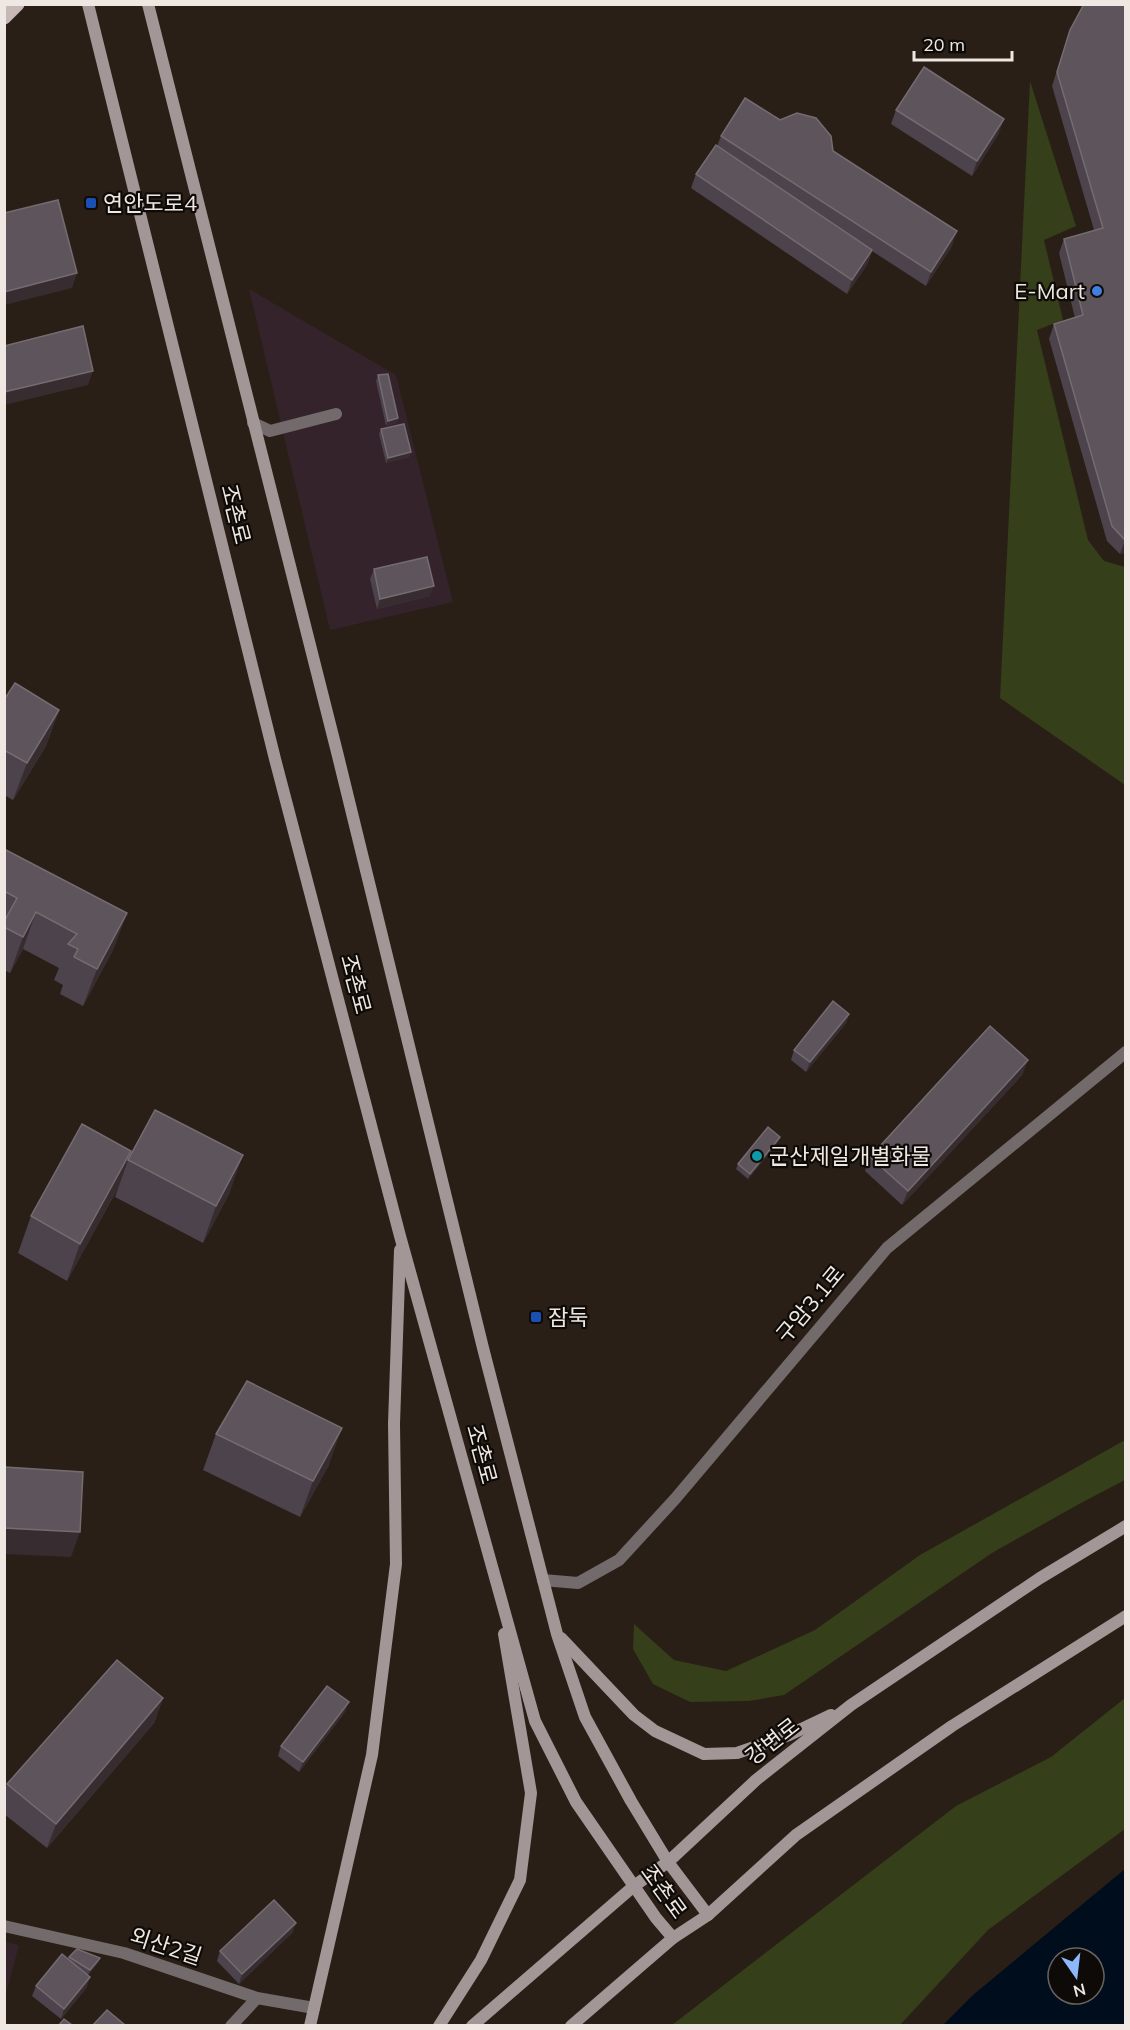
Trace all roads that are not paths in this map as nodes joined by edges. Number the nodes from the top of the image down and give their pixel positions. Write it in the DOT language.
graph roads {
  1 [pos="17,4"];
  2 [pos="88,4"];
  3 [pos="148,4"];
  4 [pos="4,17"];
  5 [pos="336,414"];
  6 [pos="253,423"];
  7 [pos="1125,1052"];
  8 [pos="400,1236"];
  9 [pos="1125,1526"];
  10 [pos="543,1580"];
  11 [pos="495,1582"];
  12 [pos="1125,1616"];
  13 [pos="557,1634"];
  14 [pos="851,1705"];
  15 [pos="668,1862"];
  16 [pos="634,1886"];
  17 [pos="708,1915"];
  18 [pos="4,1926"];
  19 [pos="673,1938"];
  20 [pos="257,1998"];
  21 [pos="314,2008"];
  22 [pos="231,2025"];
  23 [pos="310,2025"];
  24 [pos="439,2025"];
  25 [pos="472,2025"];
  26 [pos="571,2025"];
  1 -- 4 [label="main road"];
  2 -- 8 [label="street, 조촌로"];
  3 -- 6 [label="street, 조촌로"];
  5 -- 6 [label="street"];
  6 -- 10 [label="street, 조촌로"];
  7 -- 10 [label="street, 구암3.1로"];
  8 -- 11 [label="street, 조촌로"];
  8 -- 21 [label="street"];
  9 -- 14 [label="street, 강변로"];
  10 -- 13 [label="street, 조촌로"];
  11 -- 16 [label="street, 조촌로"];
  11 -- 24 [label="street"];
  12 -- 17 [label="street"];
  13 -- 14 [label="street"];
  13 -- 15 [label="street, 조촌로"];
  14 -- 15 [label="street, 강변로"];
  15 -- 16 [label="street, 강변로"];
  15 -- 17 [label="street, 조촌로"];
  16 -- 19 [label="street, 조촌로"];
  16 -- 25 [label="street, 강변로"];
  17 -- 19 [label="street"];
  18 -- 20 [label="street, 외산2길"];
  19 -- 26 [label="street"];
  20 -- 21 [label="street, 외산2길"];
  20 -- 22 [label="street"];
  21 -- 23 [label="street"];
}
